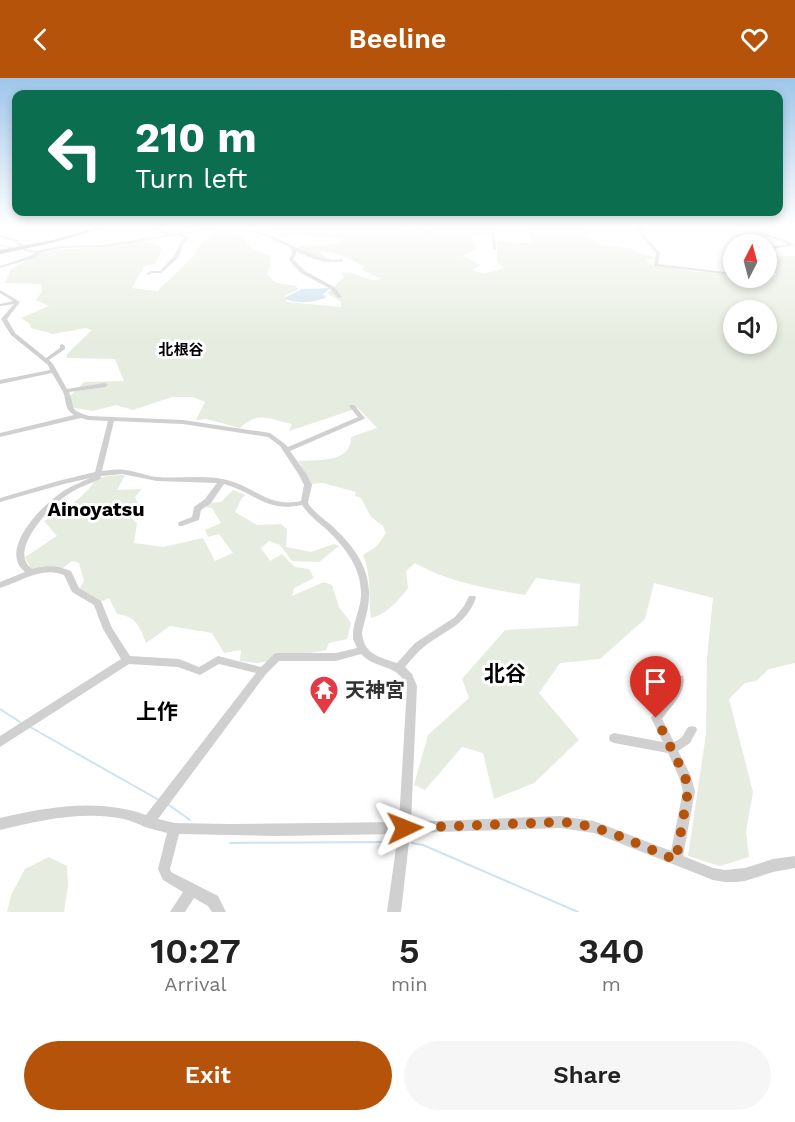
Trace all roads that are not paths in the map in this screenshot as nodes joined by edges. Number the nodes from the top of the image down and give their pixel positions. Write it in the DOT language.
graph roads {
  1 [pos="170,264"];
  2 [pos="294,264"];
  3 [pos="656,264"];
  4 [pos="723,273"];
  5 [pos="148,274"];
  6 [pos="0,291"];
  7 [pos="340,297"];
  8 [pos="18,302"];
  9 [pos="0,306"];
  10 [pos="62,346"];
  11 [pos="46,360"];
  12 [pos="54,371"];
  13 [pos="0,382"];
  14 [pos="105,385"];
  15 [pos="65,391"];
  16 [pos="352,406"];
  17 [pos="80,416"];
  18 [pos="111,420"];
  19 [pos="0,435"];
  20 [pos="287,450"];
  21 [pos="99,474"];
  22 [pos="222,481"];
  23 [pos="0,500"];
  24 [pos="304,502"];
  25 [pos="182,524"];
  26 [pos="29,571"];
  27 [pos="0,585"];
  28 [pos="472,598"];
  29 [pos="363,650"];
  30 [pos="127,660"];
  31 [pos="399,668"];
  32 [pos="263,671"];
  33 [pos="679,679"];
  34 [pos="692,730"];
  35 [pos="614,738"];
  36 [pos="0,742"];
  37 [pos="672,749"];
  38 [pos="148,822"];
  39 [pos="0,824"];
  40 [pos="405,828"];
  41 [pos="174,829"];
  42 [pos="676,860"];
  43 [pos="795,862"];
  44 [pos="192,889"];
  45 [pos="177,912"];
  46 [pos="219,912"];
  47 [pos="394,912"];
  1 -- 5 [label="street"];
  2 -- 7 [label="street"];
  3 -- 4 [label="street"];
  6 -- 8 [label="street"];
  8 -- 9 [label="street"];
  8 -- 11 [label="street"];
  10 -- 11 [label="street"];
  11 -- 12 [label="street"];
  12 -- 13 [label="street"];
  12 -- 15 [label="street"];
  14 -- 15 [label="street"];
  15 -- 17 [label="street"];
  16 -- 20 [label="street"];
  17 -- 18 [label="street"];
  17 -- 19 [label="street"];
  18 -- 20 [label="street"];
  18 -- 21 [label="street"];
  20 -- 24 [label="street"];
  21 -- 22 [label="street"];
  21 -- 23 [label="street"];
  21 -- 26 [label="street"];
  22 -- 24 [label="street"];
  22 -- 25 [label="street"];
  24 -- 29 [label="street"];
  26 -- 27 [label="street"];
  26 -- 30 [label="street"];
  28 -- 31 [label="street"];
  29 -- 31 [label="street"];
  29 -- 32 [label="street"];
  30 -- 32 [label="street"];
  30 -- 36 [label="street"];
  31 -- 40 [label="street"];
  32 -- 38 [label="street"];
  33 -- 37 [label="street"];
  34 -- 37 [label="street"];
  35 -- 37 [label="street"];
  37 -- 42 [label="street"];
  38 -- 39 [label="street"];
  38 -- 41 [label="street"];
  40 -- 41 [label="street"];
  40 -- 42 [label="street"];
  40 -- 47 [label="street"];
  41 -- 44 [label="street"];
  42 -- 43 [label="street"];
  44 -- 45 [label="street"];
  44 -- 46 [label="street"];
}
